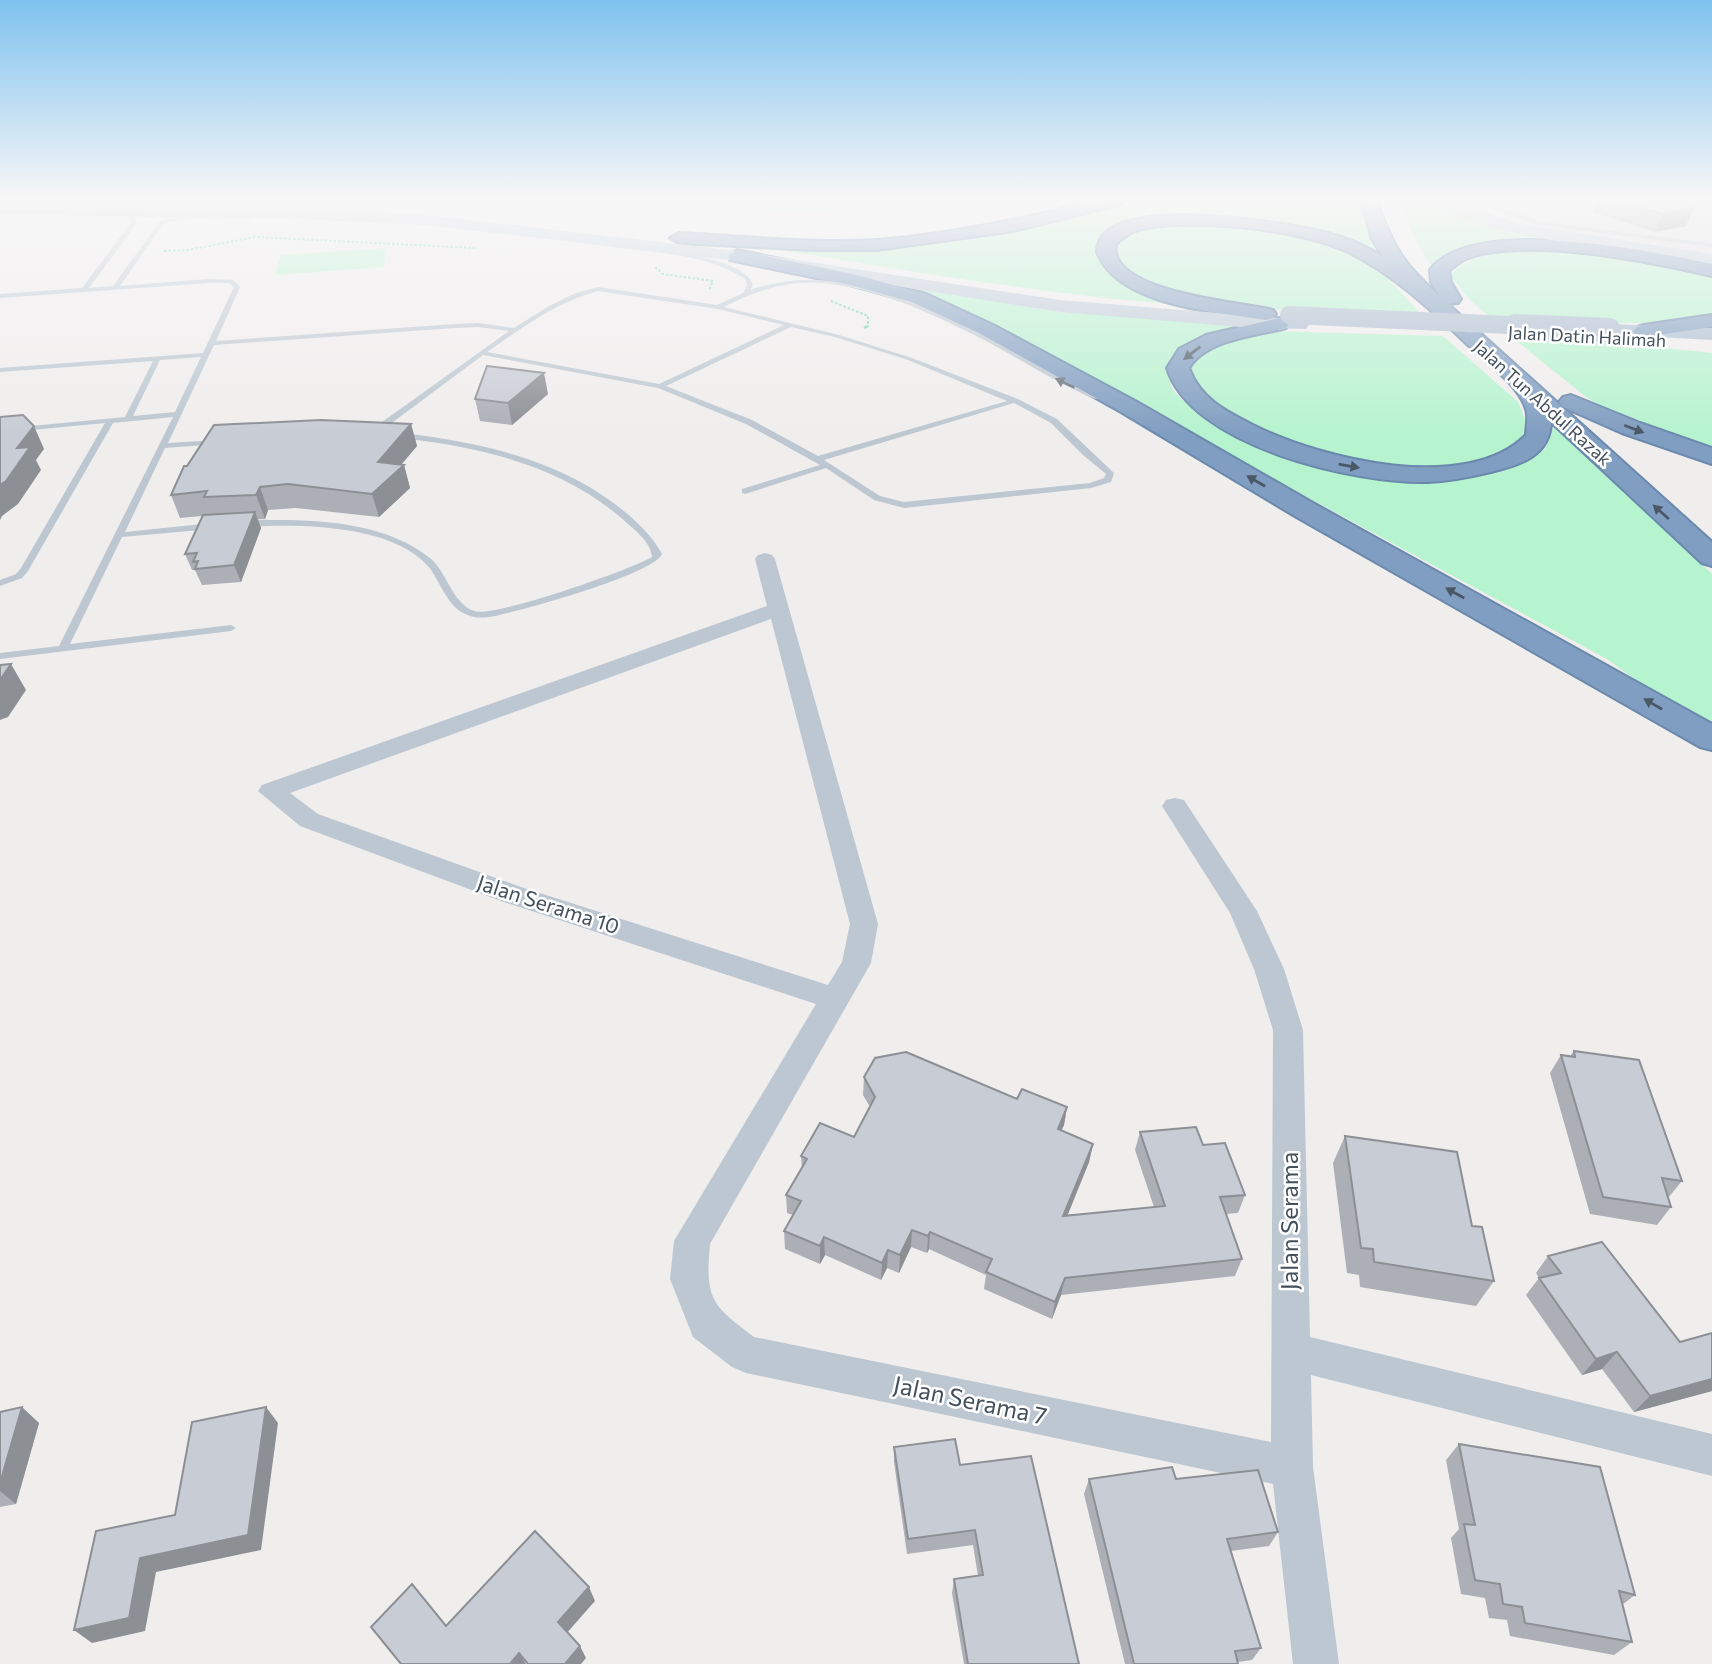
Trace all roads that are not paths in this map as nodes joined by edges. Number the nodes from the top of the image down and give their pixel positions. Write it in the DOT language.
graph roads {
  1 [pos="91,279"];
  2 [pos="122,279"];
  3 [pos="748,279"];
  4 [pos="846,279"];
  5 [pos="883,279"];
  6 [pos="949,279"];
  7 [pos="1128,279"];
  8 [pos="1402,279"];
  9 [pos="1409,279"];
  10 [pos="1430,279"];
  11 [pos="1440,279"];
  12 [pos="1417,288"];
  13 [pos="114,289"];
  14 [pos="83,291"];
  15 [pos="746,292"];
  16 [pos="0,296"];
  17 [pos="1451,299"];
  18 [pos="718,307"];
  19 [pos="1283,320"];
  20 [pos="1712,321"];
  21 [pos="792,324"];
  22 [pos="517,330"];
  23 [pos="1712,334"];
  24 [pos="1646,336"];
  25 [pos="210,343"];
  26 [pos="1712,343"];
  27 [pos="1712,349"];
  28 [pos="483,353"];
  29 [pos="204,355"];
  30 [pos="158,358"];
  31 [pos="0,370"];
  32 [pos="660,386"];
  33 [pos="1525,388"];
  34 [pos="1015,401"];
  35 [pos="1571,402"];
  36 [pos="1129,407"];
  37 [pos="178,414"];
  38 [pos="128,419"];
  39 [pos="110,421"];
  40 [pos="0,430"];
  41 [pos="229,442"];
  42 [pos="162,446"];
  43 [pos="1712,456"];
  44 [pos="817,458"];
  45 [pos="825,466"];
  46 [pos="746,491"];
  47 [pos="231,525"];
  48 [pos="219,526"];
  49 [pos="1712,527"];
  50 [pos="118,535"];
  51 [pos="1712,557"];
  52 [pos="765,559"];
  53 [pos="0,583"];
  54 [pos="779,609"];
  55 [pos="231,628"];
  56 [pos="63,648"];
  57 [pos="0,656"];
  58 [pos="1712,738"];
  59 [pos="1175,806"];
  60 [pos="836,999"];
  61 [pos="688,1279"];
  62 [pos="1291,1351"];
  63 [pos="1712,1455"];
  64 [pos="1292,1467"];
  65 [pos="1316,1664"];
  1 -- 14 [label="lane"];
  2 -- 13 [label="lane"];
  3 -- 15 [label="lane"];
  4 -- 36 [label="highway"];
  5 -- 19 [label="main road, Jalan Datin Halimah"];
  6 -- 19 [label="main road, Jalan Datin Halimah"];
  7 -- 19 [label="highway"];
  8 -- 12 [label="highway"];
  9 -- 12 [label="highway, Jalan Tun Abdul Razak"];
  10 -- 17 [label="highway, Jalan Tun Abdul Razak"];
  11 -- 17 [label="highway"];
  12 -- 33 [label="highway, Jalan Tun Abdul Razak"];
  13 -- 14 [label="lane"];
  13 -- 25 [label="lane"];
  14 -- 16 [label="lane"];
  15 -- 18 [label="lane"];
  36 -- 15 [label="lane, one-way"];
  17 -- 35 [label="highway, Jalan Tun Abdul Razak"];
  18 -- 21 [label="lane"];
  18 -- 22 [label="lane"];
  19 -- 24 [label="main road, Jalan Datin Halimah"];
  19 -- 33 [label="highway, one-way"];
  20 -- 24 [label="highway"];
  21 -- 32 [label="lane"];
  21 -- 34 [label="lane"];
  22 -- 25 [label="lane"];
  22 -- 28 [label="lane"];
  23 -- 24 [label="main road, Jalan Datin Halimah"];
  24 -- 26 [label="main road, Jalan Datin Halimah"];
  24 -- 27 [label="highway"];
  25 -- 29 [label="lane"];
  28 -- 32 [label="lane"];
  28 -- 47 [label="lane"];
  29 -- 30 [label="lane"];
  29 -- 37 [label="lane"];
  30 -- 31 [label="lane"];
  30 -- 38 [label="lane"];
  32 -- 44 [label="lane"];
  51 -- 33 [label="highway, Jalan Tun Abdul Razak, one-way"];
  34 -- 44 [label="lane"];
  34 -- 45 [label="lane"];
  35 -- 43 [label="highway, one-way"];
  35 -- 49 [label="highway, Jalan Tun Abdul Razak"];
  58 -- 36 [label="highway, one-way"];
  37 -- 38 [label="lane"];
  37 -- 42 [label="lane"];
  38 -- 39 [label="lane"];
  39 -- 40 [label="lane"];
  39 -- 53 [label="lane"];
  41 -- 42 [label="lane"];
  42 -- 50 [label="lane"];
  44 -- 45 [label="lane"];
  45 -- 46 [label="lane"];
  48 -- 50 [label="lane"];
  50 -- 56 [label="lane"];
  52 -- 54 [label="street"];
  54 -- 60 [label="street"];
  54 -- 60 [label="street, Jalan Serama 10"];
  55 -- 56 [label="lane"];
  56 -- 57 [label="lane"];
  59 -- 62 [label="street, Jalan Serama"];
  60 -- 61 [label="street"];
  61 -- 64 [label="street, Jalan Serama 7"];
  62 -- 63 [label="street"];
  62 -- 64 [label="street, Jalan Serama"];
  64 -- 65 [label="street, Jalan Serama"];
}
